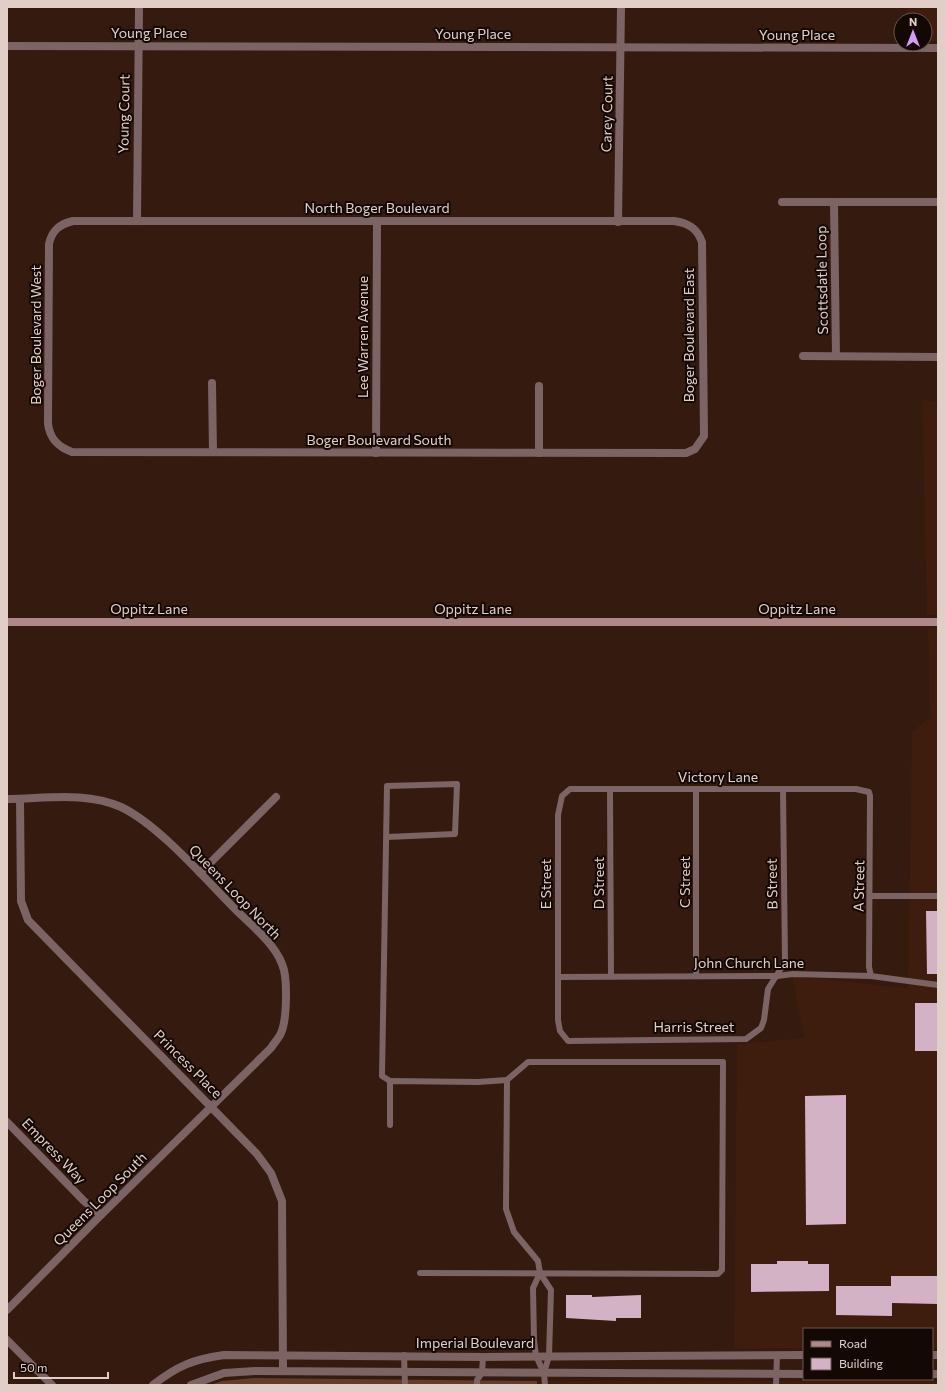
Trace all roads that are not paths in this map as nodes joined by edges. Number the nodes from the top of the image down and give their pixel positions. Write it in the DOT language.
graph roads {
  1 [pos="139,7"];
  2 [pos="621,7"];
  3 [pos="7,46"];
  4 [pos="138,47"];
  5 [pos="621,47"];
  6 [pos="938,48"];
  7 [pos="782,202"];
  8 [pos="938,202"];
  9 [pos="834,203"];
  10 [pos="137,221"];
  11 [pos="377,221"];
  12 [pos="618,222"];
  13 [pos="59,226"];
  14 [pos="695,229"];
  15 [pos="802,356"];
  16 [pos="836,356"];
  17 [pos="938,357"];
  18 [pos="212,383"];
  19 [pos="540,386"];
  20 [pos="700,443"];
  21 [pos="57,444"];
  22 [pos="213,452"];
  23 [pos="376,453"];
  24 [pos="539,453"];
  25 [pos="7,622"];
  26 [pos="938,622"];
  27 [pos="610,790"];
  28 [pos="696,790"];
  29 [pos="783,790"];
  30 [pos="564,793"];
  31 [pos="870,796"];
  32 [pos="276,798"];
  33 [pos="7,799"];
  34 [pos="20,799"];
  35 [pos="387,836"];
  36 [pos="200,873"];
  37 [pos="870,896"];
  38 [pos="938,896"];
  39 [pos="611,975"];
  40 [pos="696,975"];
  41 [pos="776,976"];
  42 [pos="871,976"];
  43 [pos="559,977"];
  44 [pos="938,985"];
  45 [pos="568,1041"];
  46 [pos="507,1080"];
  47 [pos="390,1081"];
  48 [pos="211,1106"];
  49 [pos="7,1122"];
  50 [pos="390,1125"];
  51 [pos="101,1215"];
  52 [pos="420,1273"];
  53 [pos="540,1273"];
  54 [pos="7,1310"];
  55 [pos="7,1340"];
  56 [pos="283,1355"];
  57 [pos="404,1355"];
  58 [pos="803,1355"];
  59 [pos="536,1356"];
  60 [pos="549,1356"];
  61 [pos="777,1356"];
  62 [pos="482,1357"];
  63 [pos="283,1371"];
  64 [pos="405,1372"];
  65 [pos="482,1373"];
  66 [pos="544,1373"];
  67 [pos="776,1374"];
  68 [pos="803,1374"];
  69 [pos="52,1385"];
  70 [pos="153,1385"];
  71 [pos="191,1385"];
  72 [pos="405,1385"];
  73 [pos="477,1385"];
  74 [pos="545,1385"];
  75 [pos="776,1385"];
  1 -- 4 [label="street, Young Court"];
  2 -- 5 [label="street, Carey Court"];
  3 -- 4 [label="street, Young Place"];
  4 -- 5 [label="street, Young Place"];
  4 -- 10 [label="street, Young Court"];
  5 -- 6 [label="street, Young Place"];
  5 -- 12 [label="street, Carey Court"];
  7 -- 9 [label="street"];
  8 -- 9 [label="street"];
  9 -- 16 [label="street, Scottsdatle Loop"];
  10 -- 11 [label="street, North Boger Boulevard"];
  10 -- 13 [label="street, North Boger Boulevard"];
  11 -- 12 [label="street, North Boger Boulevard"];
  11 -- 23 [label="street, Lee Warren Avenue"];
  12 -- 14 [label="street, North Boger Boulevard"];
  13 -- 21 [label="street, Boger Boulevard West"];
  14 -- 20 [label="street, Boger Boulevard East"];
  15 -- 16 [label="street"];
  16 -- 17 [label="street"];
  18 -- 22 [label="street"];
  19 -- 24 [label="street"];
  20 -- 24 [label="street, Boger Boulevard South"];
  21 -- 22 [label="street, Boger Boulevard South"];
  22 -- 23 [label="street, Boger Boulevard South"];
  23 -- 24 [label="street, Boger Boulevard South"];
  25 -- 26 [label="street, Oppitz Lane"];
  27 -- 28 [label="lane, Victory Lane"];
  27 -- 30 [label="lane, Victory Lane"];
  27 -- 39 [label="lane, D Street"];
  28 -- 29 [label="lane, Victory Lane"];
  28 -- 40 [label="lane, C Street"];
  29 -- 31 [label="lane, Victory Lane"];
  29 -- 41 [label="lane, B Street"];
  30 -- 43 [label="lane, E Street"];
  31 -- 37 [label="lane, A Street"];
  32 -- 36 [label="street"];
  33 -- 34 [label="street, Queens Loop North"];
  34 -- 36 [label="street, Queens Loop North"];
  34 -- 48 [label="street, Princess Place"];
  35 -- 35 [label="lane"];
  35 -- 47 [label="lane"];
  36 -- 48 [label="street, Queens Loop North"];
  37 -- 38 [label="lane"];
  37 -- 42 [label="lane, A Street"];
  39 -- 40 [label="lane, John Church Lane"];
  39 -- 43 [label="lane, John Church Lane"];
  40 -- 41 [label="lane, John Church Lane"];
  41 -- 42 [label="lane, John Church Lane"];
  41 -- 45 [label="lane, Harris Street"];
  42 -- 44 [label="lane, John Church Lane"];
  43 -- 45 [label="lane, E Street"];
  46 -- 47 [label="lane"];
  46 -- 53 [label="lane"];
  46 -- 53 [label="lane"];
  47 -- 50 [label="lane"];
  48 -- 51 [label="street, Queens Loop South"];
  48 -- 56 [label="street, Princess Place"];
  49 -- 51 [label="street, Empress Way"];
  51 -- 54 [label="street, Queens Loop South"];
  52 -- 53 [label="lane"];
  53 -- 59 [label="lane"];
  53 -- 60 [label="lane"];
  55 -- 69 [label="street"];
  56 -- 57 [label="street, Imperial Boulevard"];
  56 -- 63 [label="street, Princess Place"];
  56 -- 70 [label="street, Imperial Boulevard"];
  57 -- 62 [label="street, Imperial Boulevard"];
  57 -- 64 [label="lane"];
  58 -- 61 [label="street, Imperial Boulevard"];
  59 -- 60 [label="street, Imperial Boulevard"];
  59 -- 62 [label="street, Imperial Boulevard"];
  59 -- 66 [label="lane"];
  60 -- 61 [label="street, Imperial Boulevard"];
  60 -- 66 [label="lane"];
  61 -- 67 [label="lane"];
  62 -- 65 [label="lane"];
  63 -- 64 [label="street, Imperial Boulevard"];
  63 -- 71 [label="street, Imperial Boulevard"];
  64 -- 65 [label="street, Imperial Boulevard"];
  64 -- 72 [label="lane"];
  65 -- 66 [label="street, Imperial Boulevard"];
  65 -- 73 [label="lane"];
  66 -- 67 [label="street, Imperial Boulevard"];
  66 -- 74 [label="lane"];
  67 -- 68 [label="street, Imperial Boulevard"];
  67 -- 75 [label="lane"];
}
